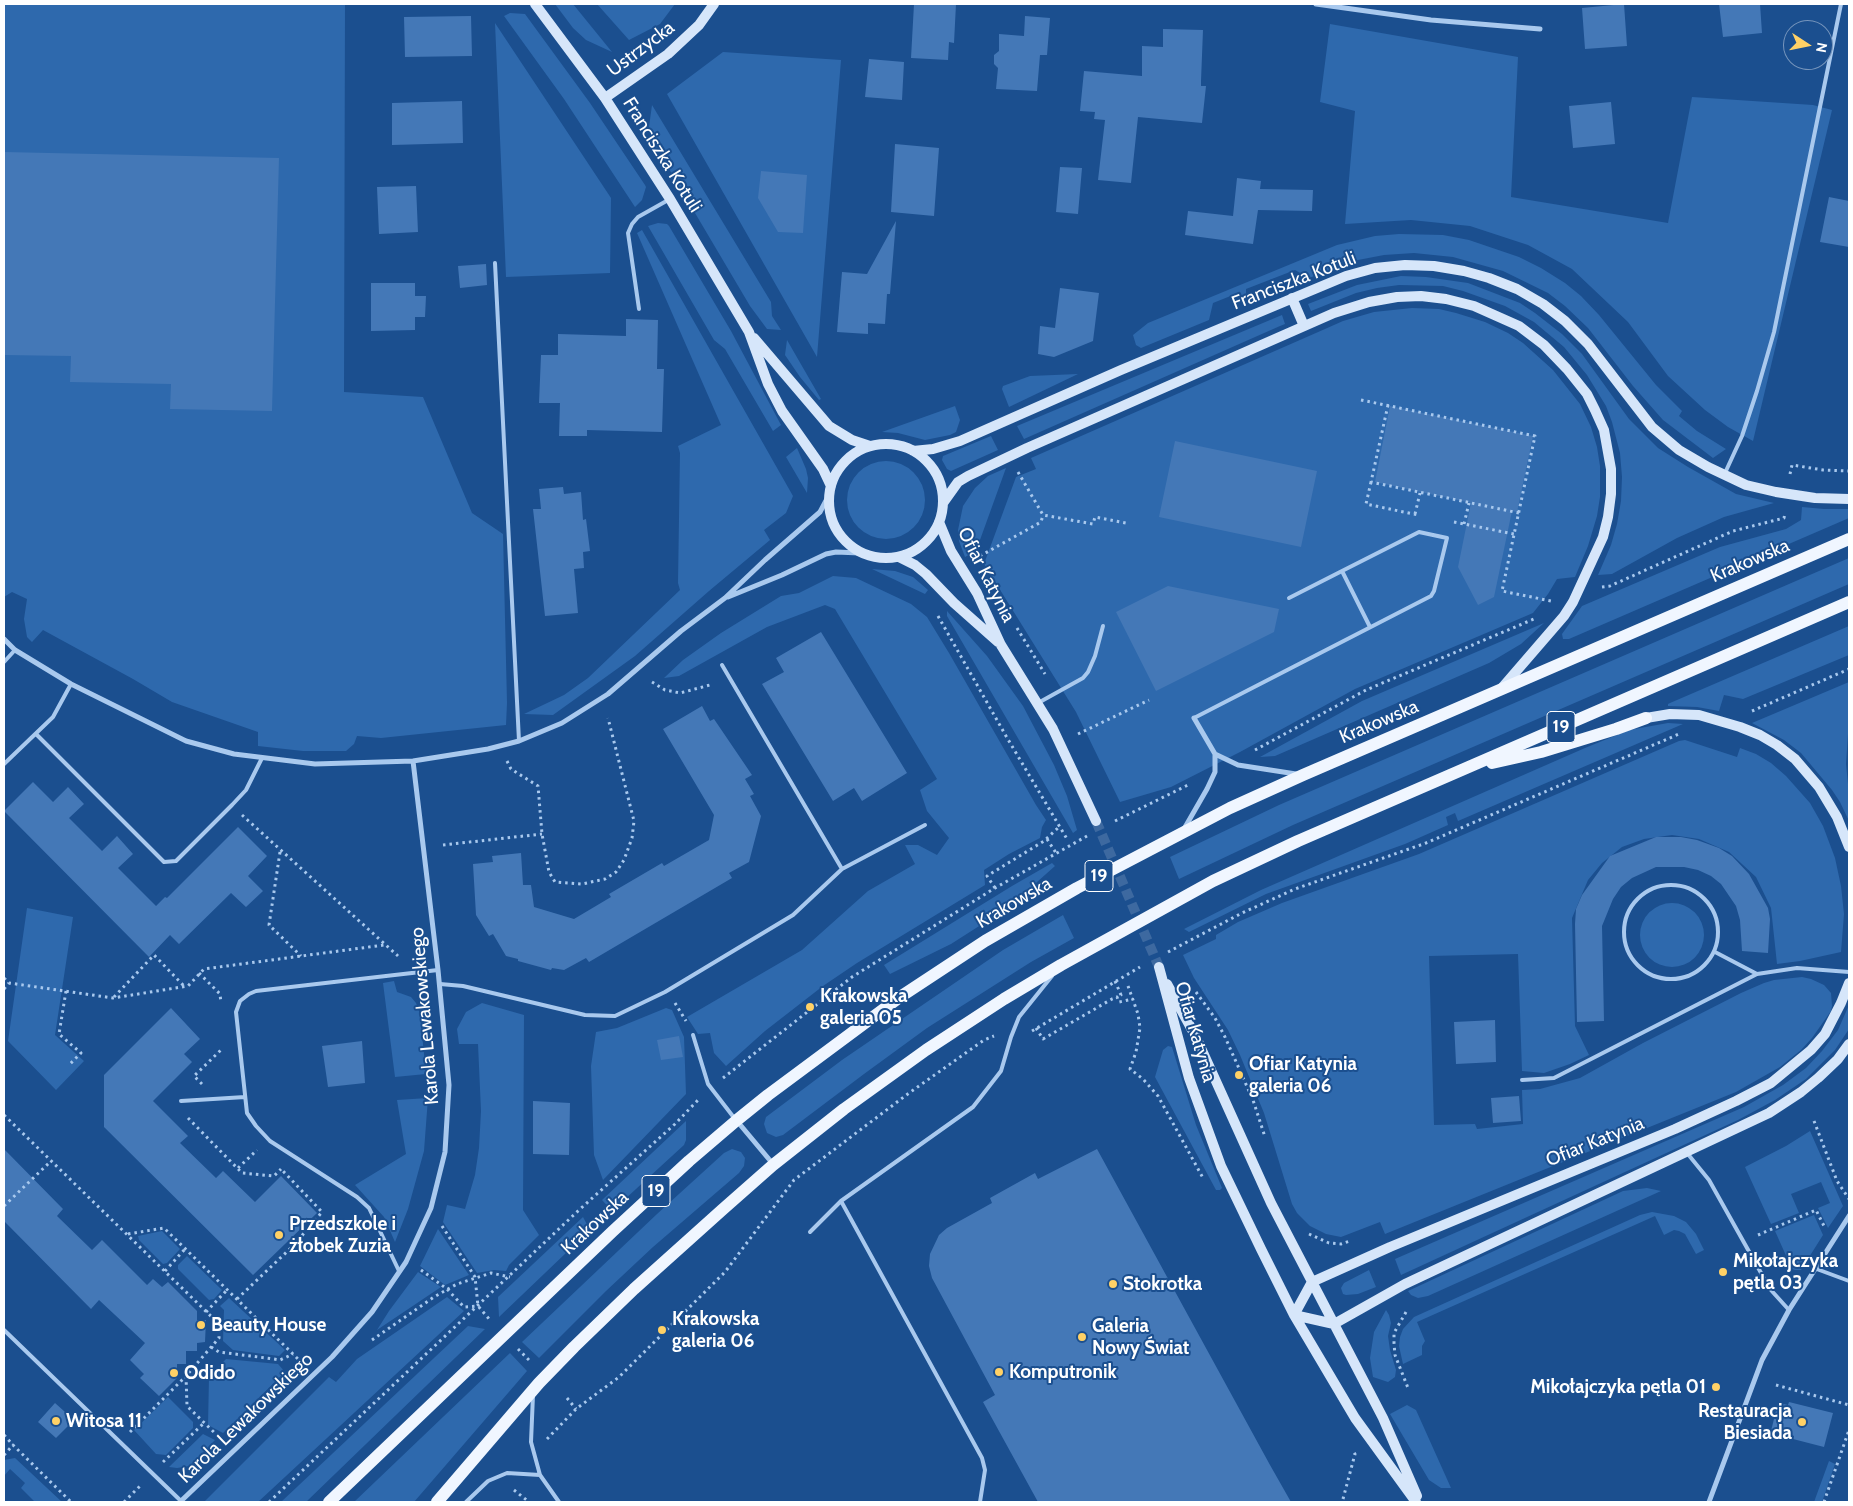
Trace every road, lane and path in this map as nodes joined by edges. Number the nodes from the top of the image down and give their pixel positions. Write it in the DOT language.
graph roads {
  1 [pos="535,4"];
  2 [pos="714,4"];
  3 [pos="1316,4"];
  4 [pos="1841,4"];
  5 [pos="1540,29"];
  6 [pos="605,98"];
  7 [pos="670,199"];
  8 [pos="496,263"];
  9 [pos="1292,298"];
  10 [pos="639,309"];
  11 [pos="1304,326"];
  12 [pos="749,332"];
  13 [pos="1361,400"];
  14 [pos="1388,405"];
  15 [pos="870,446"];
  16 [pos="913,451"];
  17 [pos="1792,465"];
  18 [pos="1018,470"];
  19 [pos="1849,471"];
  20 [pos="1724,476"];
  21 [pos="830,490"];
  22 [pos="1420,493"];
  23 [pos="1849,499"];
  24 [pos="943,503"];
  25 [pos="1469,503"];
  26 [pos="1519,513"];
  27 [pos="1415,514"];
  28 [pos="1043,515"];
  29 [pos="939,522"];
  30 [pos="1126,524"];
  31 [pos="1464,524"];
  32 [pos="1849,539"];
  33 [pos="860,553"];
  34 [pos="980,556"];
  35 [pos="899,557"];
  36 [pos="1342,571"];
  37 [pos="725,598"];
  38 [pos="1289,598"];
  39 [pos="1551,601"];
  40 [pos="1849,602"];
  41 [pos="934,608"];
  42 [pos="1103,626"];
  43 [pos="1370,627"];
  44 [pos="4,639"];
  45 [pos="1002,645"];
  46 [pos="15,650"];
  47 [pos="4,662"];
  48 [pos="722,665"];
  49 [pos="1849,669"];
  50 [pos="652,682"];
  51 [pos="71,684"];
  52 [pos="710,685"];
  53 [pos="1500,690"];
  54 [pos="1149,700"];
  55 [pos="1038,703"];
  56 [pos="608,718"];
  57 [pos="1194,718"];
  58 [pos="1646,718"];
  59 [pos="1729,723"];
  60 [pos="1684,732"];
  61 [pos="36,734"];
  62 [pos="1078,734"];
  63 [pos="519,741"];
  64 [pos="500,747"];
  65 [pos="1215,754"];
  66 [pos="262,758"];
  67 [pos="413,761"];
  68 [pos="4,764"];
  69 [pos="1463,769"];
  70 [pos="1303,775"];
  71 [pos="232,805"];
  72 [pos="1096,821"];
  73 [pos="925,825"];
  74 [pos="1059,827"];
  75 [pos="1182,833"];
  76 [pos="542,834"];
  77 [pos="1067,838"];
  78 [pos="1047,839"];
  79 [pos="444,845"];
  80 [pos="1849,847"];
  81 [pos="280,851"];
  82 [pos="1056,853"];
  83 [pos="842,869"];
  84 [pos="995,888"];
  85 [pos="384,945"];
  86 [pos="1715,952"];
  87 [pos="1164,953"];
  88 [pos="301,956"];
  89 [pos="398,956"];
  90 [pos="1148,963"];
  91 [pos="1061,964"];
  92 [pos="438,970"];
  93 [pos="1849,972"];
  94 [pos="199,973"];
  95 [pos="1758,974"];
  96 [pos="4,978"];
  97 [pos="1115,981"];
  98 [pos="9,983"];
  99 [pos="1849,983"];
  100 [pos="440,984"];
  101 [pos="1192,985"];
  102 [pos="184,987"];
  103 [pos="4,989"];
  104 [pos="66,991"];
  105 [pos="1117,997"];
  106 [pos="114,998"];
  107 [pos="1133,999"];
  108 [pos="221,1011"];
  109 [pos="1036,1028"];
  110 [pos="693,1035"];
  111 [pos="1011,1037"];
  112 [pos="1849,1044"];
  113 [pos="224,1047"];
  114 [pos="70,1064"];
  115 [pos="197,1078"];
  116 [pos="1522,1080"];
  117 [pos="245,1097"];
  118 [pos="181,1101"];
  119 [pos="4,1115"];
  120 [pos="186,1115"];
  121 [pos="737,1120"];
  122 [pos="1814,1121"];
  123 [pos="1265,1137"];
  124 [pos="1687,1152"];
  125 [pos="253,1153"];
  126 [pos="51,1161"];
  127 [pos="773,1165"];
  128 [pos="238,1168"];
  129 [pos="1849,1198"];
  130 [pos="841,1201"];
  131 [pos="4,1206"];
  132 [pos="431,1208"];
  133 [pos="1849,1216"];
  134 [pos="1773,1228"];
  135 [pos="1304,1231"];
  136 [pos="810,1232"];
  137 [pos="1826,1232"];
  138 [pos="127,1234"];
  139 [pos="1355,1240"];
  140 [pos="185,1249"];
  141 [pos="406,1262"];
  142 [pos="1814,1268"];
  143 [pos="165,1271"];
  144 [pos="400,1271"];
  145 [pos="475,1277"];
  146 [pos="510,1277"];
  147 [pos="1849,1281"];
  148 [pos="1312,1282"];
  149 [pos="447,1289"];
  150 [pos="227,1290"];
  151 [pos="237,1300"];
  152 [pos="478,1306"];
  153 [pos="1789,1310"];
  154 [pos="206,1312"];
  155 [pos="1406,1312"];
  156 [pos="1294,1315"];
  157 [pos="492,1323"];
  158 [pos="1334,1324"];
  159 [pos="4,1330"];
  160 [pos="372,1340"];
  161 [pos="211,1347"];
  162 [pos="516,1348"];
  163 [pos="293,1354"];
  164 [pos="534,1364"];
  165 [pos="293,1368"];
  166 [pos="186,1376"];
  167 [pos="1776,1385"];
  168 [pos="1408,1388"];
  169 [pos="534,1390"];
  170 [pos="567,1398"];
  171 [pos="1849,1405"];
  172 [pos="576,1409"];
  173 [pos="1849,1430"];
  174 [pos="227,1432"];
  175 [pos="4,1435"];
  176 [pos="220,1439"];
  177 [pos="120,1443"];
  178 [pos="13,1445"];
  179 [pos="233,1451"];
  180 [pos="534,1453"];
  181 [pos="4,1455"];
  182 [pos="518,1473"];
  183 [pos="540,1475"];
  184 [pos="71,1502"];
  185 [pos="180,1502"];
  186 [pos="329,1502"];
  187 [pos="437,1502"];
  188 [pos="466,1502"];
  189 [pos="529,1502"];
  190 [pos="560,1502"];
  191 [pos="980,1502"];
  192 [pos="1417,1502"];
  193 [pos="1709,1502"];
  194 [pos="1824,1502"];
  1 -- 6 [label="street, Franciszka Kotuli"];
  2 -- 6 [label="street, Ustrzycka"];
  3 -- 5 [label="street"];
  4 -- 20 [label="lane"];
  6 -- 7 [label="street, Franciszka Kotuli"];
  7 -- 10 [label="lane"];
  7 -- 12 [label="street, Franciszka Kotuli"];
  8 -- 63 [label="lane"];
  9 -- 11 [label="street"];
  9 -- 16 [label="street, Franciszka Kotuli"];
  9 -- 20 [label="street, Franciszka Kotuli"];
  11 -- 24 [label="street"];
  11 -- 53 [label="street"];
  12 -- 15 [label="street, Franciszka Kotuli"];
  12 -- 21 [label="street, Franciszka Kotuli"];
  13 -- 14 [label="path"];
  14 -- 22 [label="path"];
  14 -- 26 [label="path"];
  15 -- 16 [label="street"];
  15 -- 21 [label="street"];
  16 -- 24 [label="street"];
  17 -- 19 [label="path"];
  18 -- 28 [label="path"];
  20 -- 23 [label="street, Franciszka Kotuli"];
  21 -- 33 [label="street"];
  21 -- 37 [label="street"];
  22 -- 25 [label="path"];
  22 -- 27 [label="path"];
  24 -- 29 [label="street"];
  25 -- 26 [label="path"];
  25 -- 31 [label="path"];
  26 -- 39 [label="path"];
  28 -- 30 [label="path"];
  28 -- 34 [label="path"];
  29 -- 35 [label="street"];
  29 -- 45 [label="street, Ofiar Katynia"];
  32 -- 53 [label="main road, Krakowska / 19"];
  33 -- 35 [label="street"];
  33 -- 37 [label="street"];
  35 -- 45 [label="street, Ofiar Katynia"];
  36 -- 38 [label="lane"];
  36 -- 43 [label="lane"];
  36 -- 43 [label="lane"];
  37 -- 63 [label="street"];
  40 -- 69 [label="main road, 19"];
  41 -- 74 [label="path"];
  42 -- 55 [label="lane"];
  43 -- 57 [label="lane"];
  44 -- 46 [label="street"];
  45 -- 55 [label="street, Ofiar Katynia"];
  46 -- 47 [label="lane"];
  46 -- 51 [label="street"];
  48 -- 83 [label="lane"];
  49 -- 59 [label="path"];
  50 -- 52 [label="path"];
  51 -- 61 [label="lane"];
  51 -- 66 [label="street"];
  53 -- 70 [label="main road, Krakowska / 19"];
  54 -- 62 [label="path"];
  55 -- 72 [label="street, Ofiar Katynia"];
  56 -- 76 [label="path"];
  57 -- 65 [label="street"];
  58 -- 59 [label="street"];
  58 -- 69 [label="main road"];
  59 -- 80 [label="street"];
  60 -- 87 [label="path"];
  61 -- 68 [label="lane"];
  61 -- 71 [label="lane"];
  63 -- 64 [label="street"];
  64 -- 67 [label="street"];
  64 -- 76 [label="path"];
  65 -- 70 [label="street"];
  65 -- 75 [label="street"];
  66 -- 67 [label="street"];
  66 -- 71 [label="lane"];
  67 -- 92 [label="street, Karola Lewakowskiego"];
  69 -- 91 [label="main road, 19"];
  70 -- 75 [label="main road, Krakowska / 19"];
  71 -- 81 [label="path"];
  73 -- 83 [label="lane"];
  74 -- 77 [label="path"];
  74 -- 78 [label="path"];
  75 -- 121 [label="main road, Krakowska / 19"];
  76 -- 79 [label="path"];
  78 -- 82 [label="path"];
  78 -- 84 [label="path"];
  81 -- 85 [label="path"];
  81 -- 88 [label="path"];
  83 -- 100 [label="lane"];
  85 -- 88 [label="path"];
  85 -- 89 [label="path"];
  86 -- 86 [label="lane"];
  86 -- 95 [label="lane"];
  88 -- 94 [label="path"];
  90 -- 97 [label="path"];
  91 -- 111 [label="lane"];
  91 -- 127 [label="main road, 19"];
  92 -- 100 [label="street, Karola Lewakowskiego"];
  92 -- 117 [label="lane"];
  93 -- 95 [label="lane"];
  94 -- 102 [label="path"];
  94 -- 108 [label="path"];
  95 -- 116 [label="lane"];
  96 -- 98 [label="path"];
  97 -- 105 [label="path"];
  97 -- 109 [label="path"];
  98 -- 103 [label="path"];
  98 -- 104 [label="path"];
  99 -- 148 [label="street, Ofiar Katynia"];
  100 -- 132 [label="street, Karola Lewakowskiego"];
  101 -- 123 [label="path"];
  102 -- 106 [label="path"];
  102 -- 106 [label="path"];
  104 -- 106 [label="path"];
  104 -- 114 [label="path"];
  105 -- 107 [label="path"];
  105 -- 109 [label="path"];
  109 -- 111 [label="path"];
  110 -- 121 [label="lane"];
  111 -- 130 [label="lane"];
  111 -- 172 [label="path"];
  112 -- 124 [label="street"];
  113 -- 115 [label="path"];
  117 -- 118 [label="lane"];
  117 -- 144 [label="lane"];
  119 -- 126 [label="path"];
  120 -- 128 [label="path"];
  121 -- 127 [label="street"];
  121 -- 186 [label="main road, Krakowska / 19"];
  122 -- 129 [label="path"];
  124 -- 153 [label="lane"];
  124 -- 158 [label="street"];
  125 -- 128 [label="path"];
  126 -- 131 [label="path"];
  126 -- 138 [label="path"];
  127 -- 169 [label="main road, 19"];
  128 -- 151 [label="path"];
  130 -- 136 [label="lane"];
  130 -- 191 [label="lane"];
  132 -- 141 [label="street, Karola Lewakowskiego"];
  132 -- 145 [label="path"];
  133 -- 142 [label="street"];
  134 -- 137 [label="path"];
  135 -- 139 [label="path"];
  138 -- 140 [label="path"];
  138 -- 143 [label="path"];
  140 -- 143 [label="path"];
  140 -- 150 [label="path"];
  141 -- 144 [label="street, Karola Lewakowskiego"];
  141 -- 149 [label="path"];
  142 -- 147 [label="lane"];
  142 -- 153 [label="street"];
  143 -- 154 [label="path"];
  144 -- 179 [label="street, Karola Lewakowskiego"];
  145 -- 146 [label="path"];
  145 -- 149 [label="path"];
  145 -- 152 [label="path"];
  148 -- 156 [label="street"];
  148 -- 156 [label="street, Ofiar Katynia"];
  148 -- 158 [label="street, Ofiar Katynia"];
  149 -- 152 [label="path"];
  149 -- 160 [label="path"];
  150 -- 151 [label="path"];
  150 -- 154 [label="path"];
  151 -- 163 [label="path"];
  152 -- 157 [label="path"];
  153 -- 193 [label="street"];
  154 -- 161 [label="path"];
  155 -- 168 [label="path"];
  156 -- 158 [label="street"];
  156 -- 192 [label="street, Ofiar Katynia"];
  158 -- 192 [label="street, Ofiar Katynia"];
  159 -- 177 [label="lane"];
  161 -- 163 [label="path"];
  161 -- 166 [label="path"];
  162 -- 164 [label="path"];
  163 -- 165 [label="path"];
  166 -- 176 [label="path"];
  166 -- 177 [label="path"];
  167 -- 171 [label="path"];
  169 -- 180 [label="lane"];
  169 -- 187 [label="main road, 19"];
  170 -- 172 [label="path"];
  172 -- 180 [label="path"];
  173 -- 194 [label="path"];
  174 -- 176 [label="path"];
  175 -- 178 [label="path"];
  176 -- 179 [label="path"];
  177 -- 185 [label="lane"];
  178 -- 181 [label="path"];
  178 -- 184 [label="path"];
  179 -- 185 [label="street, Karola Lewakowskiego"];
  180 -- 183 [label="lane"];
  182 -- 183 [label="lane"];
  182 -- 188 [label="lane"];
  182 -- 189 [label="path"];
  183 -- 190 [label="lane"];
}
